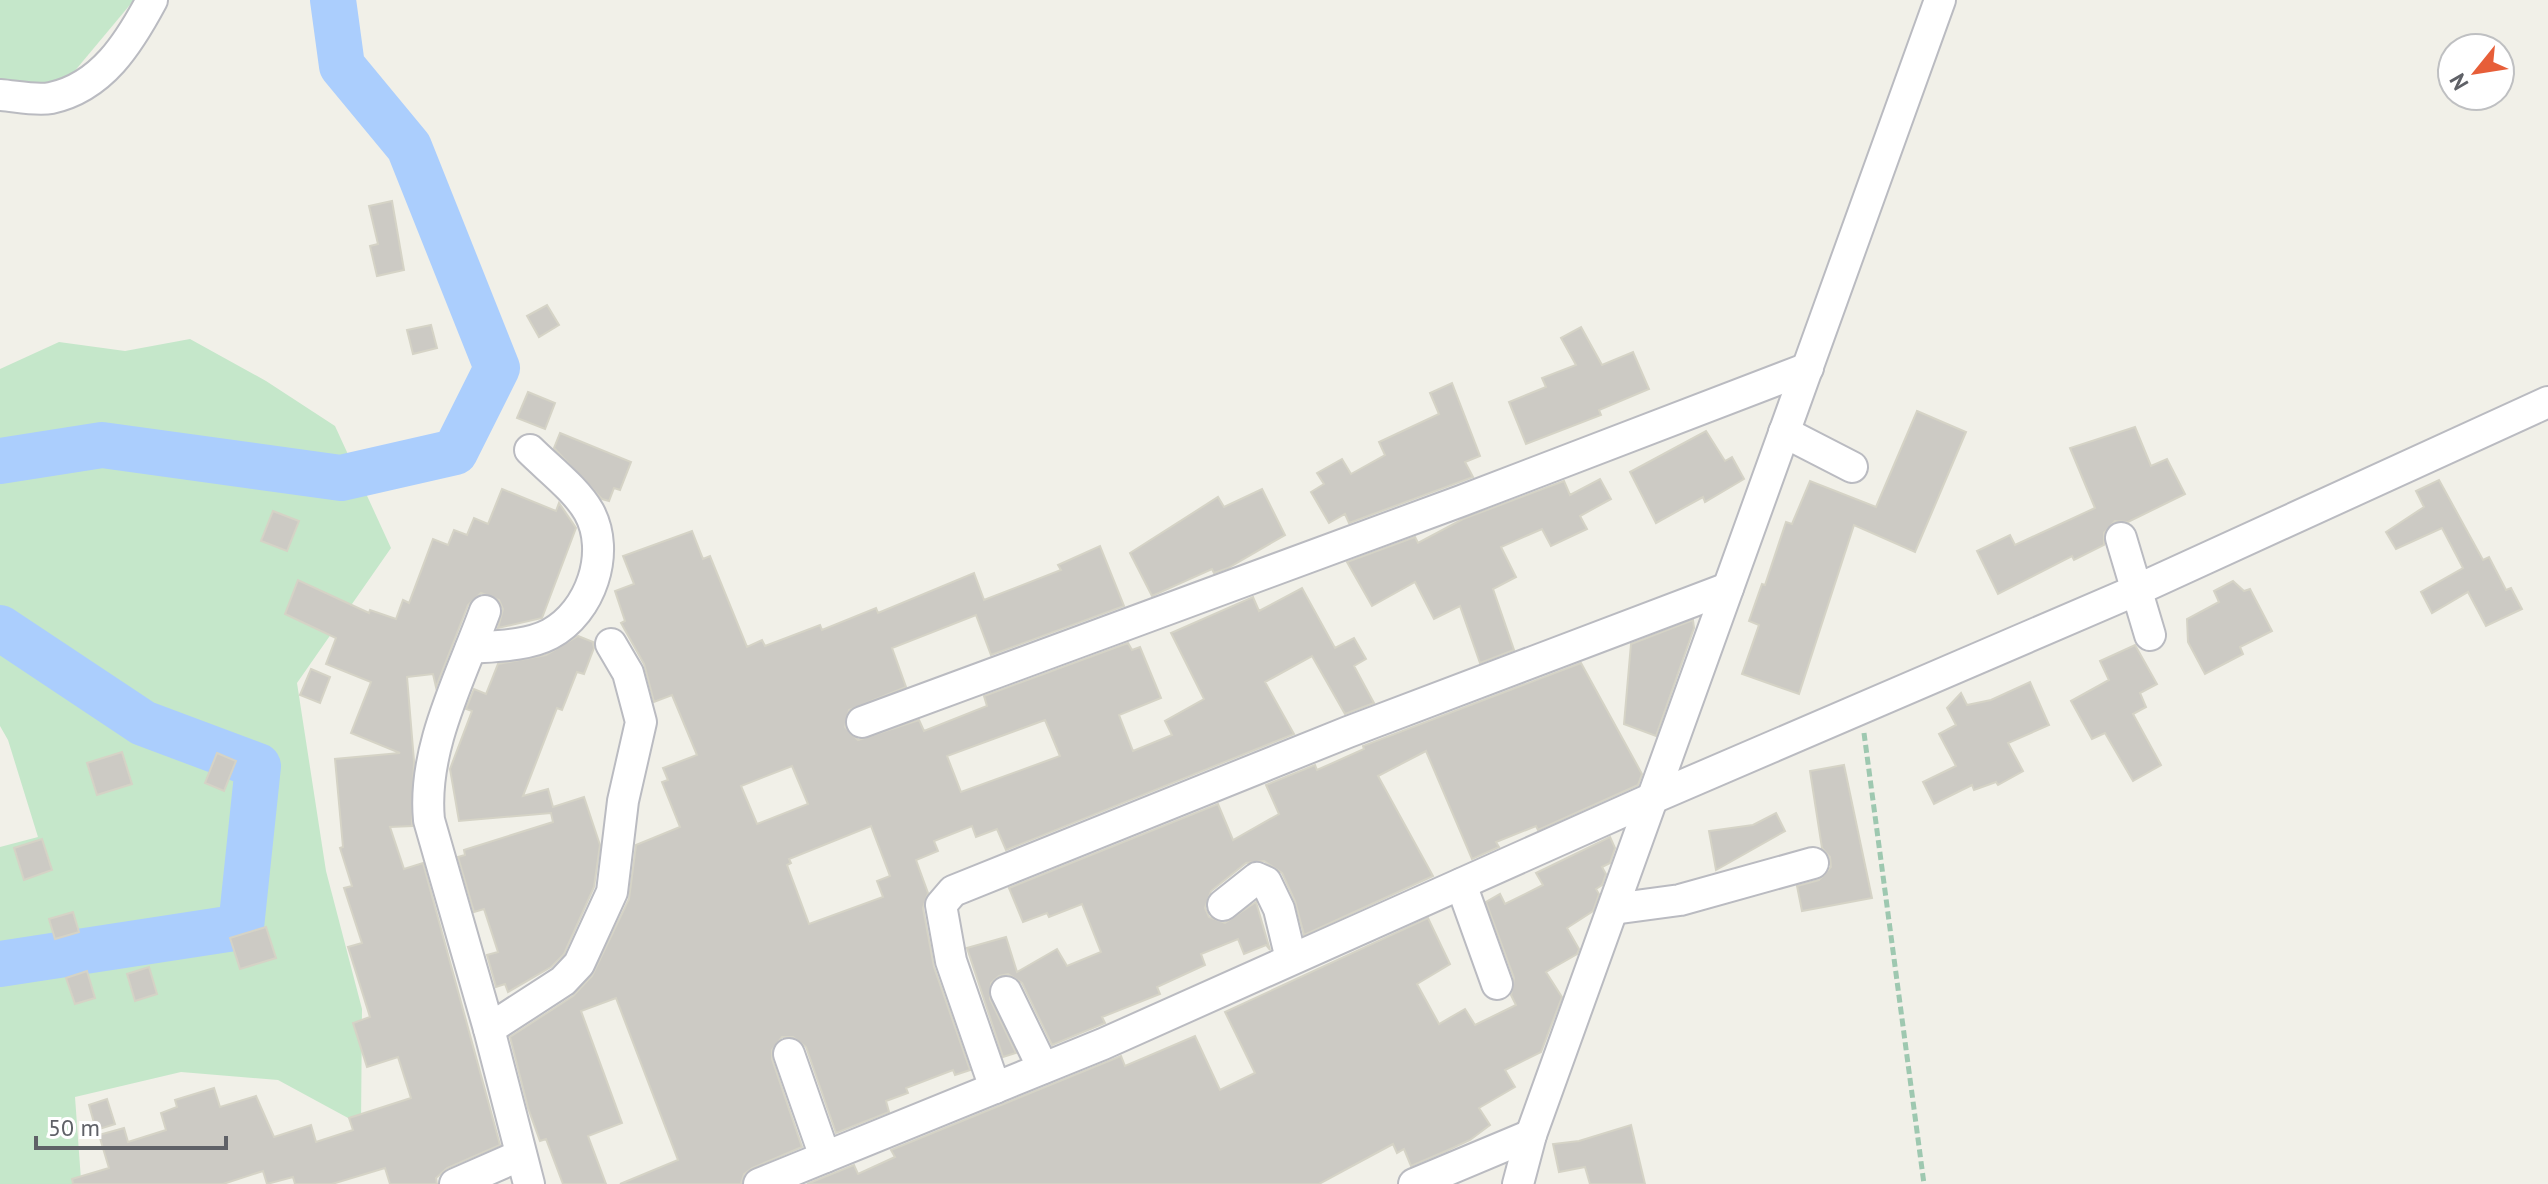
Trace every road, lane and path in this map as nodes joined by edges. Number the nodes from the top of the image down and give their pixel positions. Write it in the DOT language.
graph roads {
  1 [pos="152,0"];
  2 [pos="1940,0"];
  3 [pos="0,95"];
  4 [pos="1808,368"];
  5 [pos="2548,402"];
  6 [pos="1784,432"];
  7 [pos="530,450"];
  8 [pos="1852,467"];
  9 [pos="2121,538"];
  10 [pos="1728,588"];
  11 [pos="2139,589"];
  12 [pos="485,611"];
  13 [pos="2150,635"];
  14 [pos="611,644"];
  15 [pos="471,648"];
  16 [pos="1861,709"];
  17 [pos="862,722"];
  18 [pos="1653,798"];
  19 [pos="1813,863"];
  20 [pos="1461,884"];
  21 [pos="1223,905"];
  22 [pos="1613,909"];
  23 [pos="1291,959"];
  24 [pos="1497,984"];
  25 [pos="1006,992"];
  26 [pos="489,1029"];
  27 [pos="789,1054"];
  28 [pos="1043,1068"];
  29 [pos="995,1088"];
  30 [pos="1531,1135"];
  31 [pos="521,1155"];
  32 [pos="825,1157"];
  33 [pos="455,1184"];
  34 [pos="529,1184"];
  35 [pos="759,1184"];
  36 [pos="1414,1184"];
  37 [pos="1518,1184"];
  38 [pos="1924,1184"];
  1 -- 3 [label="street"];
  2 -- 4 [label="street"];
  4 -- 6 [label="street"];
  4 -- 17 [label="street"];
  5 -- 11 [label="street"];
  6 -- 8 [label="street"];
  6 -- 10 [label="street"];
  7 -- 15 [label="street"];
  9 -- 11 [label="street"];
  10 -- 18 [label="street"];
  10 -- 29 [label="street"];
  11 -- 13 [label="street"];
  11 -- 16 [label="street"];
  12 -- 15 [label="street"];
  14 -- 26 [label="street"];
  15 -- 26 [label="street"];
  16 -- 18 [label="street"];
  16 -- 38 [label="path"];
  18 -- 20 [label="street"];
  18 -- 22 [label="street"];
  19 -- 22 [label="street"];
  20 -- 23 [label="street"];
  20 -- 24 [label="street"];
  21 -- 23 [label="street"];
  22 -- 30 [label="street"];
  23 -- 28 [label="street"];
  25 -- 28 [label="street"];
  26 -- 31 [label="street"];
  27 -- 32 [label="street"];
  28 -- 29 [label="street"];
  29 -- 32 [label="street"];
  30 -- 36 [label="street"];
  30 -- 37 [label="street"];
  31 -- 33 [label="street"];
  31 -- 34 [label="street"];
  32 -- 35 [label="street"];
}
